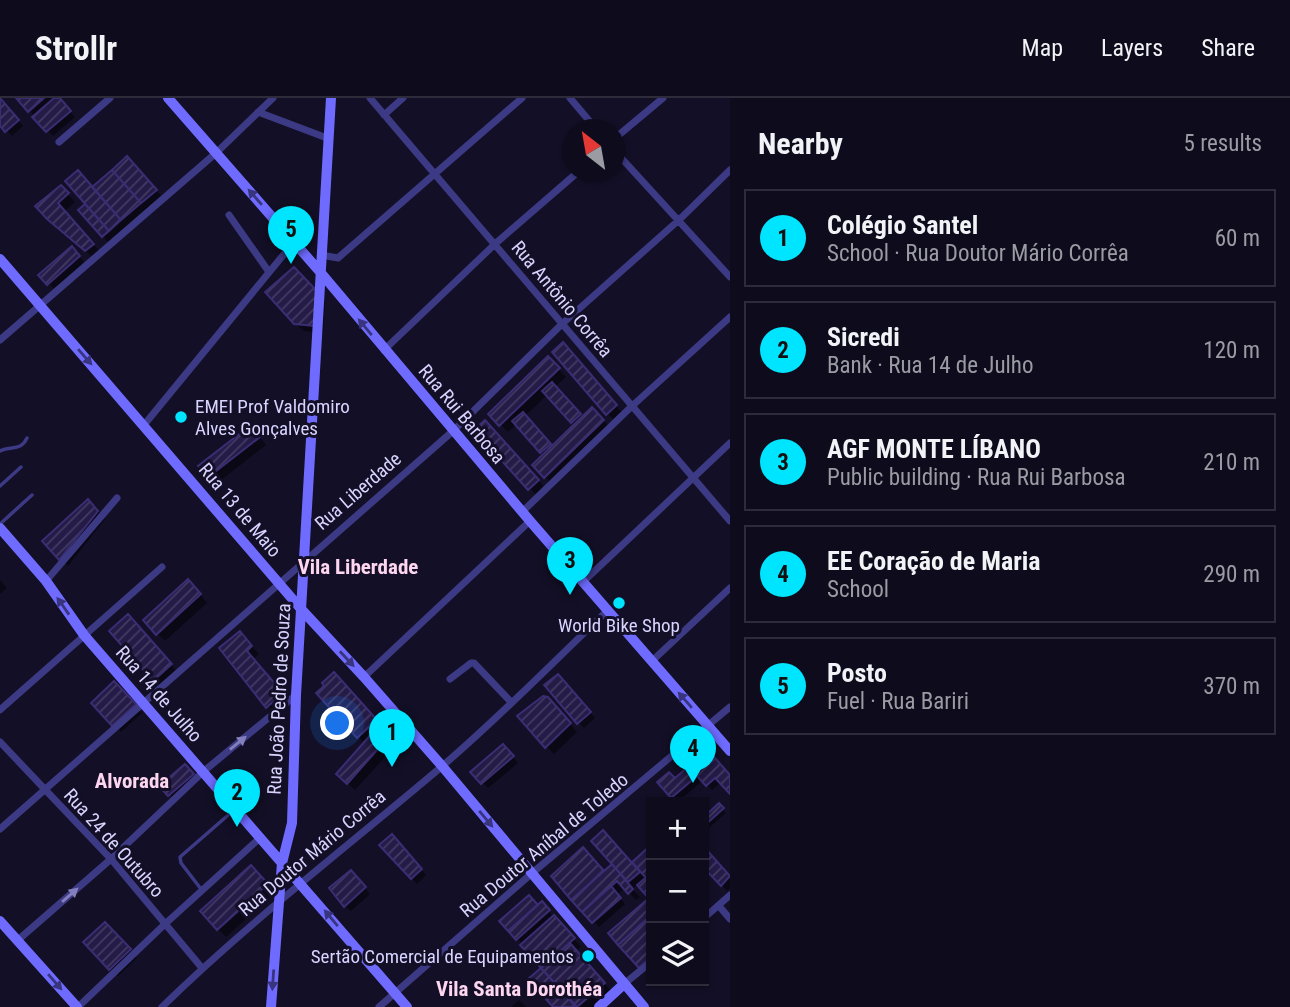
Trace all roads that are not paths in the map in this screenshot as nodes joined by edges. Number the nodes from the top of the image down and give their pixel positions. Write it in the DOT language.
graph roads {
  1 [pos="110,98"];
  2 [pos="168,98"];
  3 [pos="273,98"];
  4 [pos="331,98"];
  5 [pos="370,98"];
  6 [pos="403,98"];
  7 [pos="522,98"];
  8 [pos="570,98"];
  9 [pos="663,98"];
  10 [pos="258,112"];
  11 [pos="384,115"];
  12 [pos="588,119"];
  13 [pos="625,130"];
  14 [pos="327,138"];
  15 [pos="60,142"];
  16 [pos="216,153"];
  17 [pos="625,162"];
  18 [pos="730,170"];
  19 [pos="435,175"];
  20 [pos="566,182"];
  21 [pos="229,215"];
  22 [pos="680,219"];
  23 [pos="294,242"];
  24 [pos="495,244"];
  25 [pos="321,255"];
  26 [pos="0,259"];
  27 [pos="269,272"];
  28 [pos="321,273"];
  29 [pos="730,277"];
  30 [pos="40,305"];
  31 [pos="730,317"];
  32 [pos="562,324"];
  33 [pos="0,340"];
  34 [pos="384,350"];
  35 [pos="632,407"];
  36 [pos="144,425"];
  37 [pos="453,431"];
  38 [pos="27,438"];
  39 [pos="730,443"];
  40 [pos="0,451"];
  41 [pos="21,467"];
  42 [pos="691,478"];
  43 [pos="0,486"];
  44 [pos="32,495"];
  45 [pos="117,498"];
  46 [pos="522,512"];
  47 [pos="730,521"];
  48 [pos="530,522"];
  49 [pos="0,526"];
  50 [pos="304,559"];
  51 [pos="162,567"];
  52 [pos="46,581"];
  53 [pos="278,582"];
  54 [pos="583,582"];
  55 [pos="730,588"];
  56 [pos="301,609"];
  57 [pos="607,611"];
  58 [pos="84,635"];
  59 [pos="652,661"];
  60 [pos="364,677"];
  61 [pos="450,679"];
  62 [pos="296,695"];
  63 [pos="144,702"];
  64 [pos="510,702"];
  65 [pos="730,707"];
  66 [pos="0,710"];
  67 [pos="708,726"];
  68 [pos="0,742"];
  69 [pos="730,751"];
  70 [pos="442,766"];
  71 [pos="204,771"];
  72 [pos="45,790"];
  73 [pos="236,808"];
  74 [pos="0,829"];
  75 [pos="261,837"];
  76 [pos="111,859"];
  77 [pos="282,863"];
  78 [pos="531,874"];
  79 [pos="300,882"];
  80 [pos="202,890"];
  81 [pos="730,895"];
  82 [pos="278,901"];
  83 [pos="719,906"];
  84 [pos="709,914"];
  85 [pos="730,919"];
  86 [pos="0,921"];
  87 [pos="165,924"];
  88 [pos="18,940"];
  89 [pos="646,966"];
  90 [pos="202,968"];
  91 [pos="624,984"];
  92 [pos="395,993"];
  93 [pos="640,1003"];
  94 [pos="77,1007"];
  95 [pos="162,1007"];
  96 [pos="271,1007"];
  97 [pos="379,1007"];
  98 [pos="407,1007"];
  99 [pos="599,1007"];
  100 [pos="627,1007"];
  1 -- 15 [label="street"];
  2 -- 16 [label="street, Rua Rui Barbosa"];
  3 -- 10 [label="street"];
  4 -- 14 [label="street, Rua João Pedro de Souza"];
  5 -- 11 [label="street, Rua Antônio Corrêa"];
  6 -- 11 [label="street"];
  7 -- 19 [label="street"];
  8 -- 12 [label="street"];
  9 -- 13 [label="street"];
  10 -- 14 [label="street"];
  10 -- 16 [label="street"];
  11 -- 19 [label="street, Rua Antônio Corrêa"];
  14 -- 25 [label="street, Rua João Pedro de Souza"];
  23 -- 16 [label="street, Rua Rui Barbosa, one-way"];
  16 -- 30 [label="street"];
  17 -- 22 [label="street"];
  18 -- 22 [label="street, Rua Liberdade"];
  19 -- 24 [label="street, Rua Antônio Corrêa"];
  19 -- 25 [label="street"];
  20 -- 24 [label="street"];
  21 -- 27 [label="street"];
  22 -- 29 [label="street"];
  22 -- 32 [label="street, Rua Liberdade"];
  23 -- 27 [label="street"];
  23 -- 28 [label="street, Rua Rui Barbosa"];
  24 -- 32 [label="street, Rua Antônio Corrêa"];
  24 -- 34 [label="street"];
  25 -- 28 [label="street, Rua João Pedro de Souza"];
  26 -- 30 [label="street, Rua 13 de Maio"];
  27 -- 36 [label="street"];
  34 -- 28 [label="street, Rua Rui Barbosa, one-way"];
  28 -- 50 [label="street, Rua João Pedro de Souza"];
  30 -- 33 [label="street"];
  30 -- 36 [label="street, Rua 13 de Maio, one-way"];
  31 -- 35 [label="street"];
  32 -- 35 [label="street, Rua Antônio Corrêa"];
  32 -- 37 [label="street, Rua Liberdade"];
  34 -- 37 [label="street, Rua Rui Barbosa"];
  35 -- 42 [label="street, Rua Antônio Corrêa"];
  35 -- 46 [label="street"];
  36 -- 53 [label="street, Rua 13 de Maio"];
  37 -- 46 [label="street, Rua Rui Barbosa"];
  37 -- 50 [label="street, Rua Liberdade"];
  38 -- 40 [label="lane"];
  39 -- 42 [label="street"];
  41 -- 43 [label="lane"];
  42 -- 47 [label="street, Rua Antônio Corrêa"];
  42 -- 54 [label="street"];
  44 -- 49 [label="lane"];
  45 -- 52 [label="street"];
  46 -- 48 [label="street, Rua Rui Barbosa"];
  48 -- 54 [label="street, Rua Rui Barbosa"];
  48 -- 60 [label="street"];
  49 -- 52 [label="street, Rua 14 de Julho"];
  50 -- 53 [label="street, Rua Liberdade"];
  50 -- 56 [label="street, Rua João Pedro de Souza"];
  51 -- 58 [label="street"];
  58 -- 52 [label="street, Rua 14 de Julho, one-way"];
  53 -- 56 [label="street, Rua 13 de Maio"];
  53 -- 63 [label="street, Rua Liberdade"];
  54 -- 57 [label="street, Rua Rui Barbosa"];
  55 -- 59 [label="street"];
  56 -- 60 [label="street, Rua 13 de Maio, one-way"];
  56 -- 62 [label="street, Rua João Pedro de Souza"];
  57 -- 59 [label="street, Rua Rui Barbosa"];
  57 -- 64 [label="street, Rua Doutor Mário Corrêa"];
  58 -- 63 [label="street, Rua 14 de Julho"];
  58 -- 66 [label="street"];
  67 -- 59 [label="street, Rua Rui Barbosa, one-way"];
  60 -- 70 [label="street, Rua 13 de Maio"];
  61 -- 64 [label="street"];
  71 -- 62 [label="street, one-way"];
  62 -- 77 [label="street, Rua João Pedro de Souza"];
  63 -- 71 [label="street, Rua 14 de Julho"];
  63 -- 72 [label="street, Rua Liberdade"];
  64 -- 70 [label="street, Rua Doutor Mário Corrêa"];
  65 -- 67 [label="street, Rua Doutor Aníbal de Toledo"];
  67 -- 69 [label="street, Rua Rui Barbosa"];
  67 -- 78 [label="street, Rua Doutor Aníbal de Toledo"];
  68 -- 72 [label="street, Rua 24 de Outubro"];
  70 -- 78 [label="street, Rua 13 de Maio, one-way"];
  70 -- 79 [label="street, Rua Doutor Mário Corrêa"];
  71 -- 73 [label="street, Rua 14 de Julho"];
  71 -- 76 [label="street"];
  72 -- 74 [label="street, Rua Liberdade"];
  72 -- 76 [label="street, Rua 24 de Outubro"];
  73 -- 75 [label="street, Rua 14 de Julho"];
  73 -- 80 [label="lane"];
  75 -- 77 [label="street, Rua 14 de Julho"];
  75 -- 80 [label="street"];
  76 -- 87 [label="street, Rua 24 de Outubro"];
  88 -- 76 [label="street, one-way"];
  77 -- 79 [label="street, Rua 14 de Julho"];
  77 -- 82 [label="street, Rua João Pedro de Souza"];
  78 -- 91 [label="street, Rua 13 de Maio"];
  78 -- 92 [label="street, Rua Doutor Aníbal de Toledo"];
  79 -- 82 [label="street, Rua Doutor Mário Corrêa"];
  92 -- 79 [label="street, Rua 14 de Julho, one-way"];
  80 -- 87 [label="street"];
  81 -- 83 [label="street"];
  82 -- 90 [label="street, Rua Doutor Mário Corrêa"];
  82 -- 96 [label="street, Rua João Pedro de Souza, one-way"];
  83 -- 84 [label="street"];
  83 -- 85 [label="street"];
  86 -- 88 [label="street"];
  87 -- 90 [label="street, Rua 24 de Outubro"];
  87 -- 94 [label="street"];
  88 -- 94 [label="street, one-way"];
  89 -- 91 [label="street"];
  90 -- 95 [label="street, Rua Doutor Mário Corrêa"];
  91 -- 93 [label="street, Rua 13 de Maio"];
  91 -- 99 [label="street"];
  92 -- 97 [label="street, Rua Doutor Aníbal de Toledo"];
  92 -- 98 [label="street, Rua 14 de Julho"];
  93 -- 100 [label="street"];
}
